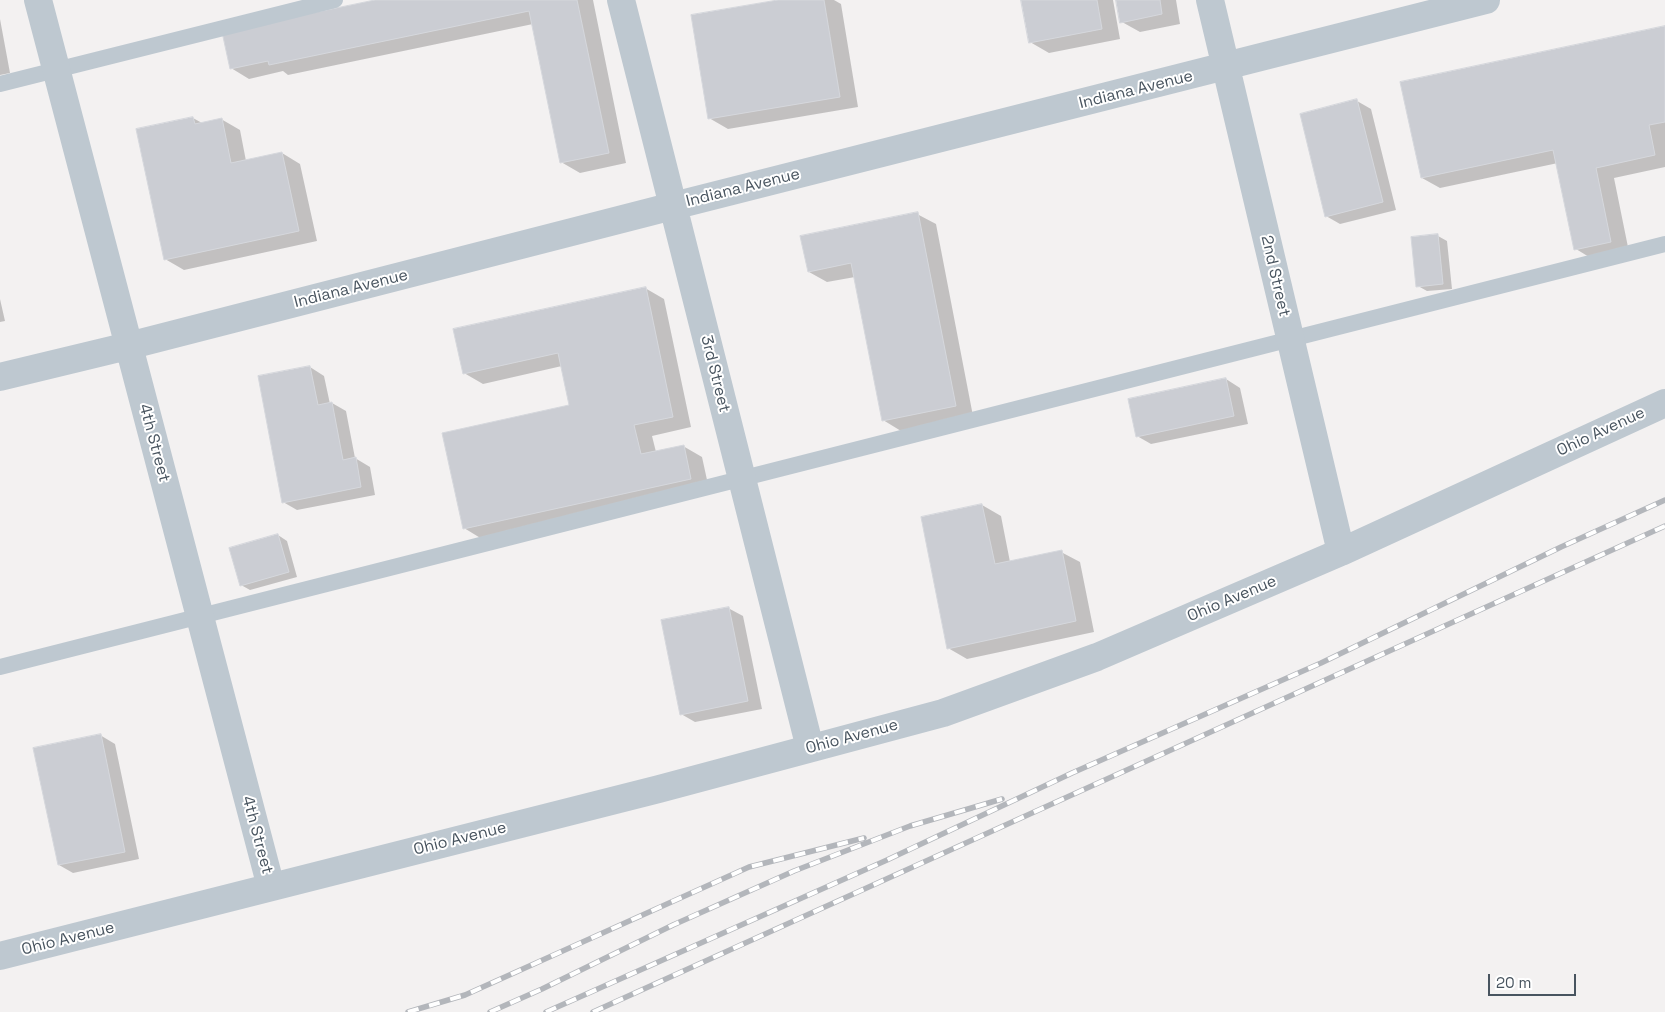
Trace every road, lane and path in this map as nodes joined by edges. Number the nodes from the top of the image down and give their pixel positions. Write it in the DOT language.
graph roads {
  1 [pos="38,0"];
  2 [pos="335,0"];
  3 [pos="621,0"];
  4 [pos="1210,0"];
  5 [pos="1486,0"];
  6 [pos="1225,67"];
  7 [pos="56,70"];
  8 [pos="0,84"];
  9 [pos="672,206"];
  10 [pos="1665,244"];
  11 [pos="1290,339"];
  12 [pos="128,346"];
  13 [pos="0,377"];
  14 [pos="1665,403"];
  15 [pos="742,479"];
  16 [pos="1342,552"];
  17 [pos="199,616"];
  18 [pos="0,667"];
  19 [pos="810,748"];
  20 [pos="271,886"];
  21 [pos="0,956"];
  1 -- 7 [label="street, 4th Street"];
  2 -- 7 [label="lane"];
  3 -- 9 [label="street, 3rd Street"];
  4 -- 6 [label="street, 2nd Street"];
  5 -- 6 [label="street, Indiana Avenue"];
  6 -- 9 [label="street, Indiana Avenue"];
  6 -- 11 [label="street, 2nd Street"];
  7 -- 8 [label="lane"];
  7 -- 12 [label="street, 4th Street"];
  9 -- 12 [label="street, Indiana Avenue"];
  9 -- 15 [label="street, 3rd Street"];
  10 -- 11 [label="lane"];
  11 -- 15 [label="lane"];
  11 -- 16 [label="street, 2nd Street"];
  12 -- 13 [label="street, Indiana Avenue"];
  12 -- 17 [label="street, 4th Street"];
  14 -- 16 [label="street, Ohio Avenue"];
  15 -- 17 [label="lane"];
  15 -- 19 [label="street, 3rd Street"];
  16 -- 19 [label="street, Ohio Avenue"];
  17 -- 18 [label="lane"];
  17 -- 20 [label="street, 4th Street"];
  19 -- 20 [label="street, Ohio Avenue"];
  20 -- 21 [label="street, Ohio Avenue"];
}
